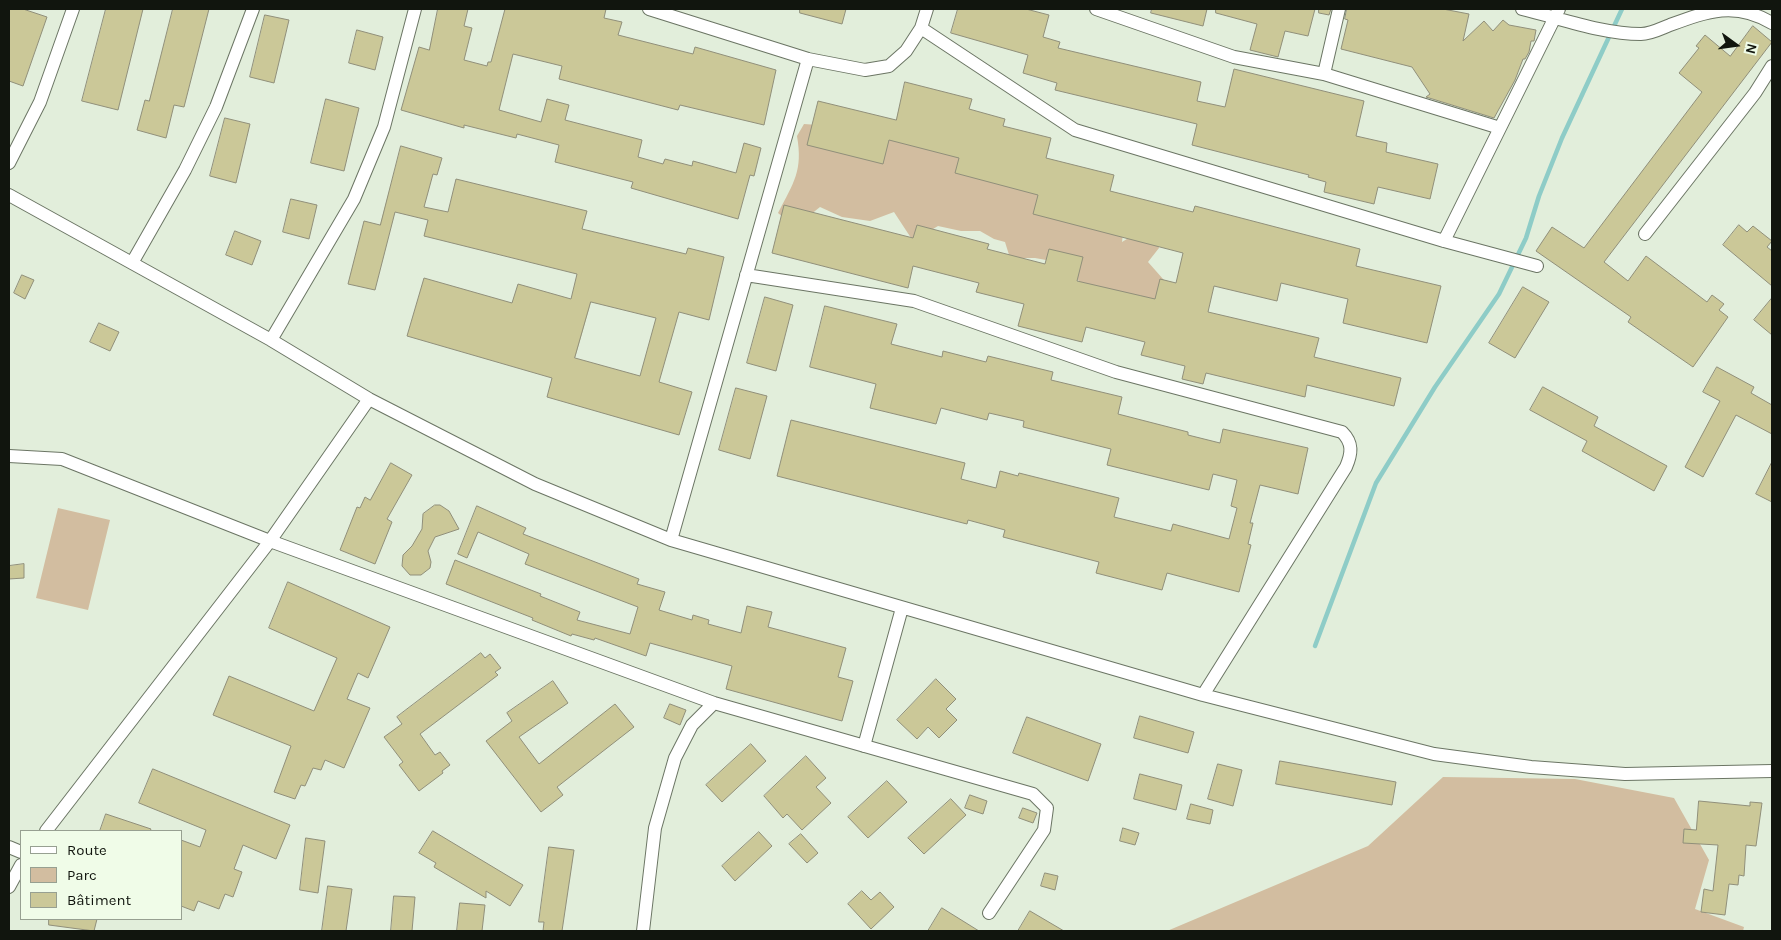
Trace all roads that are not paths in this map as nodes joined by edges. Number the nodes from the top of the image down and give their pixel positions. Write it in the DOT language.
graph roads {
  1 [pos="73,9"];
  2 [pos="253,9"];
  3 [pos="414,9"];
  4 [pos="649,9"];
  5 [pos="927,9"];
  6 [pos="1096,9"];
  7 [pos="1339,9"];
  8 [pos="1522,9"];
  9 [pos="1560,15"];
  10 [pos="1772,23"];
  11 [pos="921,28"];
  12 [pos="808,59"];
  13 [pos="1772,66"];
  14 [pos="1324,74"];
  15 [pos="1500,128"];
  16 [pos="9,163"];
  17 [pos="9,195"];
  18 [pos="1644,234"];
  19 [pos="1450,243"];
  20 [pos="132,263"];
  21 [pos="1537,266"];
  22 [pos="746,275"];
  23 [pos="271,340"];
  24 [pos="369,399"];
  25 [pos="9,456"];
  26 [pos="671,540"];
  27 [pos="270,541"];
  28 [pos="902,608"];
  29 [pos="1203,695"];
  30 [pos="714,703"];
  31 [pos="864,746"];
  32 [pos="1772,770"];
  33 [pos="47,830"];
  34 [pos="20,867"];
  35 [pos="9,887"];
  36 [pos="989,913"];
  37 [pos="643,931"];
  1 -- 16 [label="street"];
  2 -- 20 [label="street"];
  3 -- 23 [label="street"];
  4 -- 12 [label="street"];
  5 -- 11 [label="street"];
  6 -- 14 [label="street"];
  7 -- 14 [label="street"];
  8 -- 9 [label="street"];
  9 -- 10 [label="street"];
  9 -- 15 [label="street"];
  11 -- 12 [label="street"];
  11 -- 19 [label="street"];
  12 -- 22 [label="street"];
  13 -- 18 [label="street"];
  14 -- 15 [label="street"];
  15 -- 19 [label="street"];
  17 -- 20 [label="street"];
  19 -- 21 [label="street"];
  20 -- 23 [label="street"];
  22 -- 26 [label="street"];
  22 -- 29 [label="street"];
  23 -- 24 [label="street"];
  24 -- 26 [label="street"];
  24 -- 27 [label="street"];
  25 -- 27 [label="street"];
  26 -- 28 [label="street"];
  27 -- 30 [label="street"];
  27 -- 33 [label="street"];
  28 -- 29 [label="street"];
  28 -- 31 [label="street"];
  29 -- 32 [label="street"];
  30 -- 31 [label="street"];
  30 -- 37 [label="street"];
  31 -- 36 [label="street"];
  34 -- 35 [label="street"];
}
